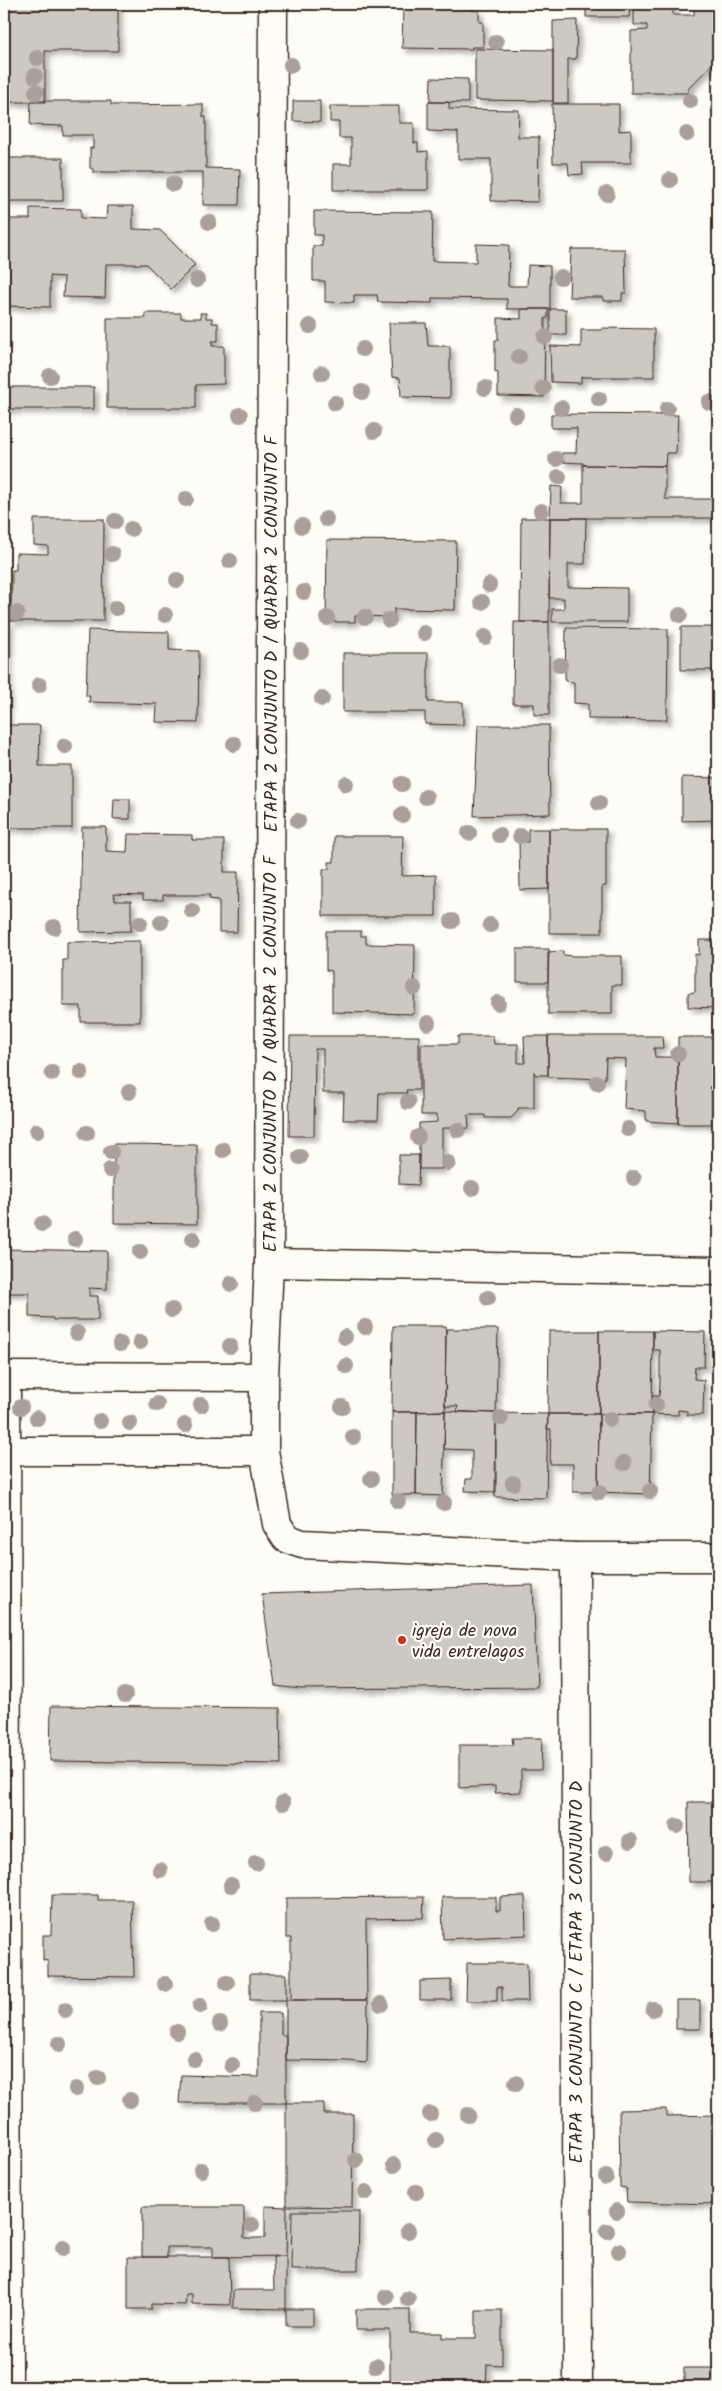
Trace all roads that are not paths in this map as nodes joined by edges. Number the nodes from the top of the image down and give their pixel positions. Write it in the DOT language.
graph roads {
  1 [pos="273,4"];
  2 [pos="269,1264"];
  3 [pos="718,1271"];
  4 [pos="5,1376"];
  5 [pos="264,1377"];
  6 [pos="6,1451"];
  7 [pos="264,1451"];
  8 [pos="575,1557"];
  9 [pos="718,1557"];
  10 [pos="8,2387"];
  11 [pos="578,2387"];
  1 -- 2 [label="street, ETAPA 2 CONJUNTO D / QUADRA 2 CONJUNTO F"];
  2 -- 3 [label="street"];
  2 -- 5 [label="street, ETAPA 2 CONJUNTO D / QUADRA 2 CONJUNTO F"];
  4 -- 5 [label="street"];
  4 -- 6 [label="street"];
  5 -- 7 [label="street, ETAPA 2 CONJUNTO D / QUADRA 2 CONJUNTO F"];
  6 -- 7 [label="street"];
  6 -- 10 [label="street"];
  7 -- 8 [label="street, ETAPA 2 CONJUNTO D / QUADRA 2 CONJUNTO F"];
  8 -- 9 [label="street, ETAPA 2 CONJUNTO D / QUADRA 2 CONJUNTO F"];
  8 -- 11 [label="street, ETAPA 3 CONJUNTO C / ETAPA 3 CONJUNTO D"];
}
